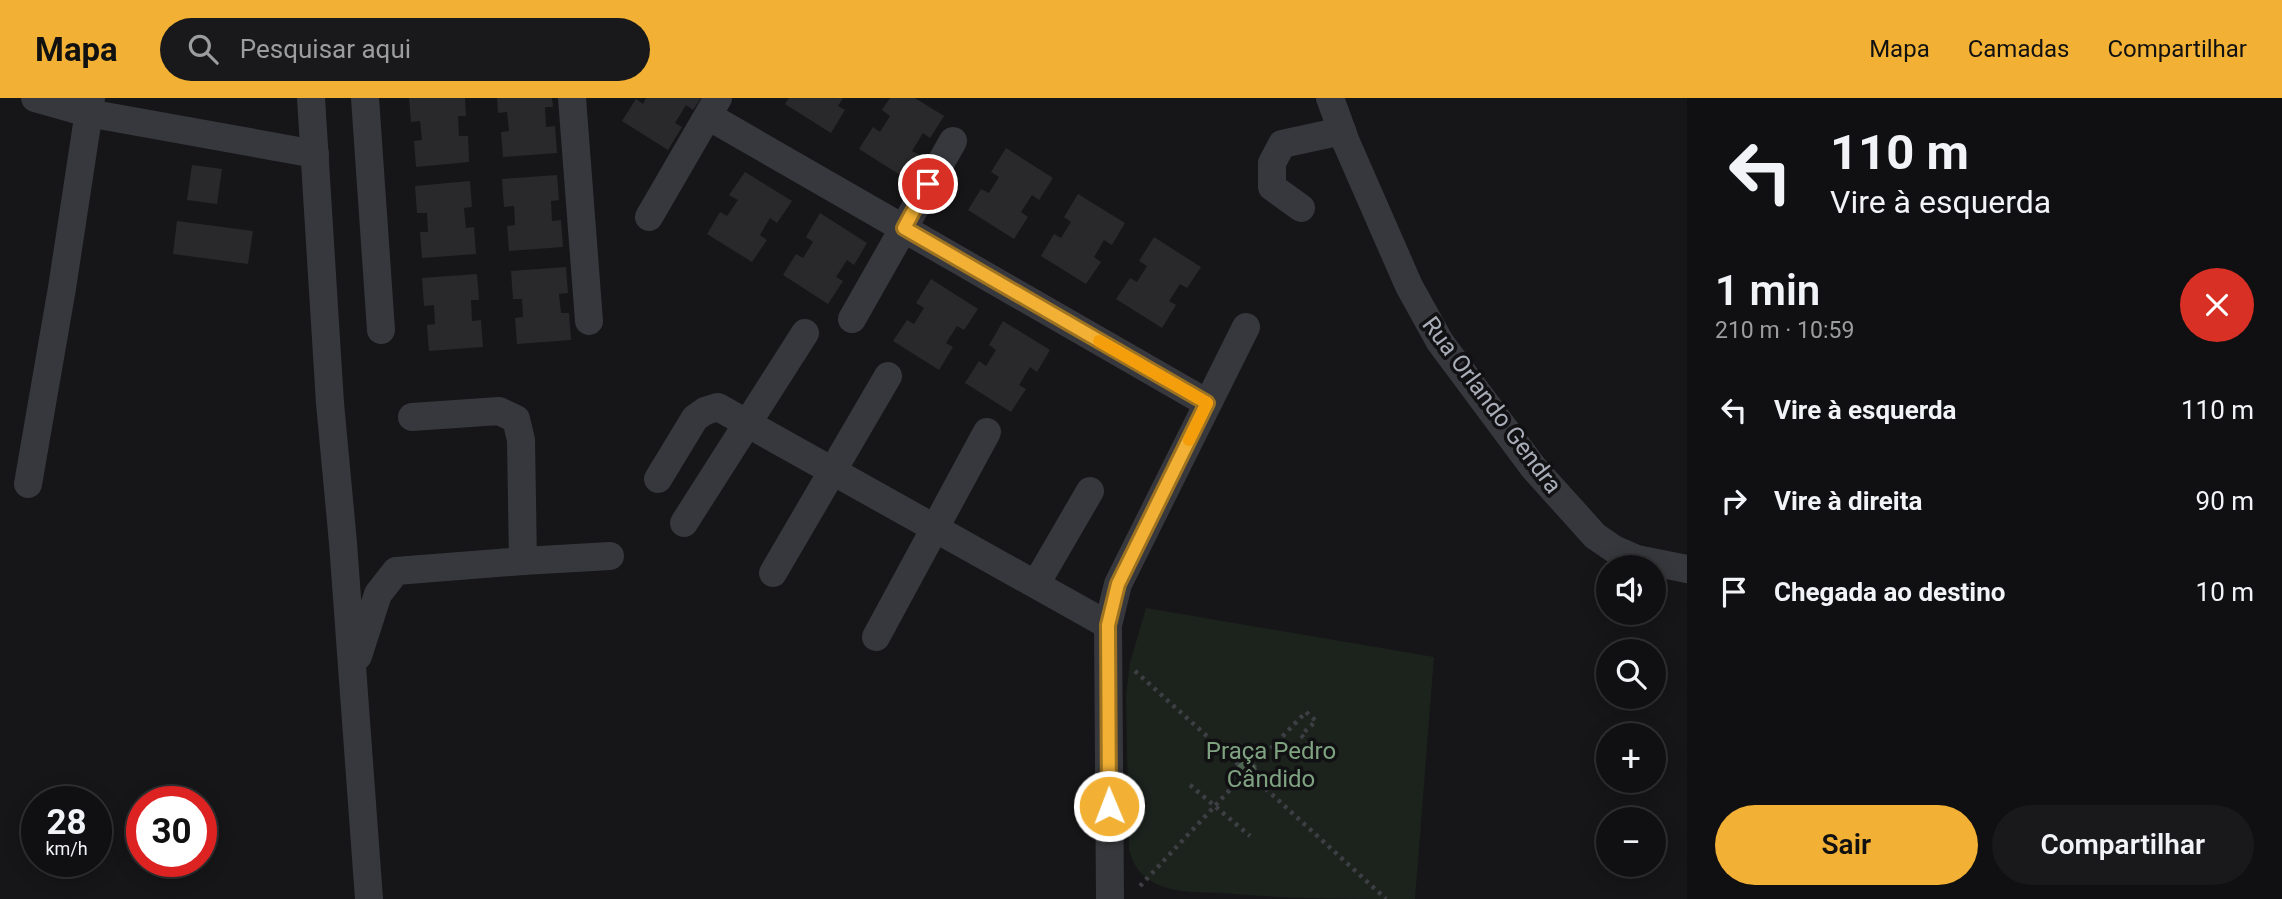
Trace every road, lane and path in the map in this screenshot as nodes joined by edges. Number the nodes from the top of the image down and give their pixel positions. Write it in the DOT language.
graph roads {
  1 [pos="35,98"];
  2 [pos="311,98"];
  3 [pos="365,98"];
  4 [pos="572,98"];
  5 [pos="1330,98"];
  6 [pos="90,106"];
  7 [pos="713,107"];
  8 [pos="1342,131"];
  9 [pos="953,141"];
  10 [pos="316,154"];
  11 [pos="1301,208"];
  12 [pos="649,217"];
  13 [pos="904,228"];
  14 [pos="852,319"];
  15 [pos="589,321"];
  16 [pos="1246,327"];
  17 [pos="381,330"];
  18 [pos="805,333"];
  19 [pos="888,376"];
  20 [pos="1207,403"];
  21 [pos="412,417"];
  22 [pos="748,423"];
  23 [pos="987,432"];
  24 [pos="833,470"];
  25 [pos="658,479"];
  26 [pos="28,484"];
  27 [pos="1090,491"];
  28 [pos="684,523"];
  29 [pos="935,527"];
  30 [pos="610,556"];
  31 [pos="523,561"];
  32 [pos="1687,569"];
  33 [pos="773,573"];
  34 [pos="1036,584"];
  35 [pos="1108,625"];
  36 [pos="876,637"];
  37 [pos="1126,663"];
  38 [pos="353,672"];
  39 [pos="1309,743"];
  40 [pos="1240,766"];
  41 [pos="1253,767"];
  42 [pos="1253,777"];
  43 [pos="1241,778"];
  44 [pos="1190,785"];
  45 [pos="1214,806"];
  46 [pos="1250,836"];
  47 [pos="1140,886"];
  48 [pos="369,899"];
  49 [pos="1110,899"];
  50 [pos="1386,899"];
  1 -- 6 [label="street"];
  2 -- 10 [label="street"];
  3 -- 17 [label="street"];
  4 -- 15 [label="street"];
  5 -- 8 [label="street, Rua Orlando Gendra"];
  6 -- 10 [label="street"];
  6 -- 26 [label="street"];
  7 -- 12 [label="street"];
  7 -- 13 [label="street"];
  8 -- 11 [label="street"];
  8 -- 32 [label="street, Rua Orlando Gendra"];
  9 -- 13 [label="street"];
  10 -- 38 [label="street"];
  13 -- 14 [label="street"];
  13 -- 20 [label="street"];
  16 -- 20 [label="street"];
  18 -- 22 [label="street"];
  19 -- 24 [label="street"];
  20 -- 35 [label="street"];
  21 -- 31 [label="street"];
  22 -- 24 [label="street"];
  22 -- 25 [label="street"];
  22 -- 28 [label="street"];
  23 -- 29 [label="street"];
  24 -- 29 [label="street"];
  24 -- 33 [label="street"];
  27 -- 34 [label="street"];
  29 -- 34 [label="street"];
  29 -- 36 [label="street"];
  30 -- 31 [label="street"];
  31 -- 38 [label="street"];
  34 -- 35 [label="street"];
  35 -- 49 [label="street"];
  37 -- 40 [label="path"];
  38 -- 48 [label="street"];
  39 -- 41 [label="path"];
  40 -- 41 [label="path"];
  40 -- 43 [label="path"];
  41 -- 42 [label="path"];
  42 -- 43 [label="path"];
  42 -- 50 [label="path"];
  43 -- 45 [label="path"];
  44 -- 45 [label="path"];
  45 -- 46 [label="path"];
  45 -- 47 [label="path"];
}
